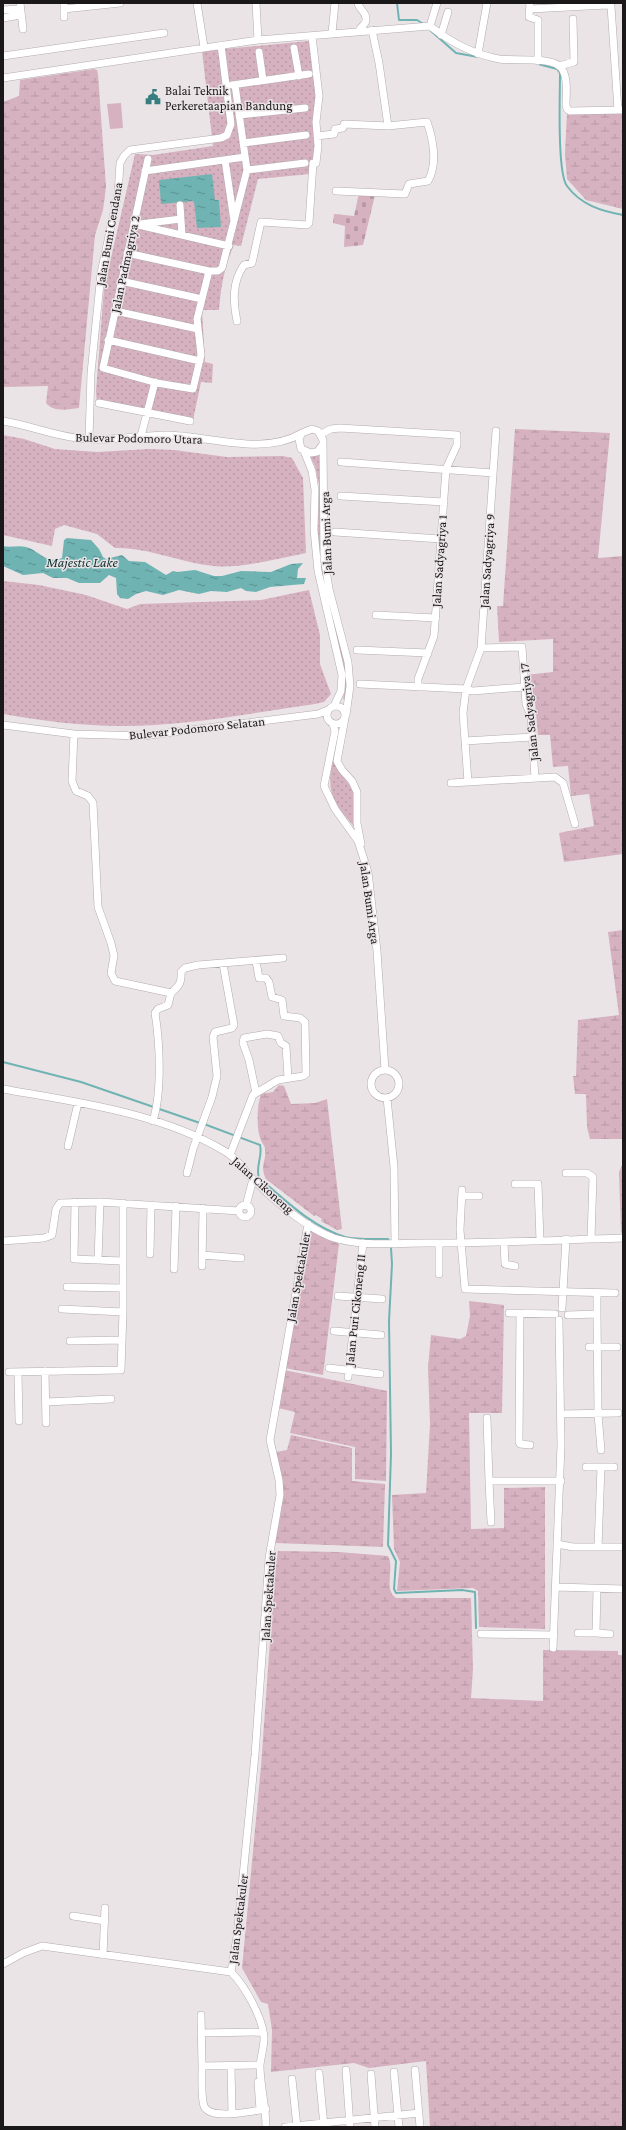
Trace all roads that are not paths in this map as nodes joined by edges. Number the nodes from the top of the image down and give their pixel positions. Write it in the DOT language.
graph roads {
  1 [pos="120,3"];
  2 [pos="196,3"];
  3 [pos="256,3"];
  4 [pos="335,3"];
  5 [pos="358,3"];
  6 [pos="436,3"];
  7 [pos="487,3"];
  8 [pos="64,6"];
  9 [pos="530,6"];
  10 [pos="20,9"];
  11 [pos="3,10"];
  12 [pos="448,12"];
  13 [pos="64,17"];
  14 [pos="3,18"];
  15 [pos="573,20"];
  16 [pos="427,26"];
  17 [pos="23,29"];
  18 [pos="359,30"];
  19 [pos="372,30"];
  20 [pos="164,33"];
  21 [pos="332,33"];
  22 [pos="441,35"];
  23 [pos="312,36"];
  24 [pos="258,40"];
  25 [pos="221,45"];
  26 [pos="204,47"];
  27 [pos="294,48"];
  28 [pos="259,52"];
  29 [pos="478,54"];
  30 [pos="3,56"];
  31 [pos="538,61"];
  32 [pos="559,66"];
  33 [pos="310,74"];
  34 [pos="299,76"];
  35 [pos="3,78"];
  36 [pos="263,80"];
  37 [pos="235,85"];
  38 [pos="226,86"];
  39 [pos="305,108"];
  40 [pos="620,110"];
  41 [pos="240,115"];
  42 [pos="388,126"];
  43 [pos="306,135"];
  44 [pos="317,136"];
  45 [pos="243,143"];
  46 [pos="245,157"];
  47 [pos="148,159"];
  48 [pos="225,160"];
  49 [pos="305,163"];
  50 [pos="247,170"];
  51 [pos="145,171"];
  52 [pos="336,191"];
  53 [pos="180,205"];
  54 [pos="181,219"];
  55 [pos="134,224"];
  56 [pos="234,226"];
  57 [pos="182,235"];
  58 [pos="229,246"];
  59 [pos="127,253"];
  60 [pos="208,271"];
  61 [pos="121,281"];
  62 [pos="202,299"];
  63 [pos="115,310"];
  64 [pos="237,321"];
  65 [pos="198,329"];
  66 [pos="108,340"];
  67 [pos="200,361"];
  68 [pos="155,382"];
  69 [pos="99,403"];
  70 [pos="147,412"];
  71 [pos="3,421"];
  72 [pos="190,421"];
  73 [pos="496,431"];
  74 [pos="302,433"];
  75 [pos="321,434"];
  76 [pos="141,436"];
  77 [pos="89,439"];
  78 [pos="278,442"];
  79 [pos="323,444"];
  80 [pos="303,450"];
  81 [pos="341,462"];
  82 [pos="446,469"];
  83 [pos="493,473"];
  84 [pos="341,496"];
  85 [pos="444,502"];
  86 [pos="335,532"];
  87 [pos="441,539"];
  88 [pos="376,615"];
  89 [pos="436,618"];
  90 [pos="481,648"];
  91 [pos="357,650"];
  92 [pos="428,653"];
  93 [pos="360,684"];
  94 [pos="418,687"];
  95 [pos="524,687"];
  96 [pos="466,689"];
  97 [pos="331,708"];
  98 [pos="318,714"];
  99 [pos="346,716"];
  100 [pos="331,722"];
  101 [pos="3,724"];
  102 [pos="74,734"];
  103 [pos="532,737"];
  104 [pos="465,741"];
  105 [pos="535,778"];
  106 [pos="468,782"];
  107 [pos="451,783"];
  108 [pos="575,824"];
  109 [pos="362,850"];
  110 [pos="283,958"];
  111 [pos="256,961"];
  112 [pos="223,964"];
  113 [pos="171,993"];
  114 [pos="385,1070"];
  115 [pos="288,1078"];
  116 [pos="3,1089"];
  117 [pos="256,1093"];
  118 [pos="387,1098"];
  119 [pos="78,1103"];
  120 [pos="153,1121"];
  121 [pos="198,1136"];
  122 [pos="68,1146"];
  123 [pos="230,1155"];
  124 [pos="187,1172"];
  125 [pos="566,1173"];
  126 [pos="253,1180"];
  127 [pos="515,1184"];
  128 [pos="479,1196"];
  129 [pos="75,1202"];
  130 [pos="100,1202"];
  131 [pos="123,1203"];
  132 [pos="151,1205"];
  133 [pos="176,1206"];
  134 [pos="246,1206"];
  135 [pos="203,1208"];
  136 [pos="239,1211"];
  137 [pos="308,1224"];
  138 [pos="623,1238"];
  139 [pos="591,1239"];
  140 [pos="566,1240"];
  141 [pos="3,1241"];
  142 [pos="540,1241"];
  143 [pos="504,1242"];
  144 [pos="362,1243"];
  145 [pos="439,1243"];
  146 [pos="461,1243"];
  147 [pos="395,1244"];
  148 [pos="150,1254"];
  149 [pos="202,1255"];
  150 [pos="241,1258"];
  151 [pos="98,1260"];
  152 [pos="122,1261"];
  153 [pos="202,1266"];
  154 [pos="515,1266"];
  155 [pos="174,1268"];
  156 [pos="439,1274"];
  157 [pos="67,1287"];
  158 [pos="122,1288"];
  159 [pos="562,1292"];
  160 [pos="597,1293"];
  161 [pos="615,1293"];
  162 [pos="338,1296"];
  163 [pos="357,1297"];
  164 [pos="382,1299"];
  165 [pos="562,1308"];
  166 [pos="62,1309"];
  167 [pos="123,1312"];
  168 [pos="509,1313"];
  169 [pos="520,1313"];
  170 [pos="597,1314"];
  171 [pos="568,1315"];
  172 [pos="557,1317"];
  173 [pos="334,1332"];
  174 [pos="354,1334"];
  175 [pos="381,1335"];
  176 [pos="122,1340"];
  177 [pos="70,1341"];
  178 [pos="589,1347"];
  179 [pos="617,1347"];
  180 [pos="599,1348"];
  181 [pos="329,1368"];
  182 [pos="45,1371"];
  183 [pos="9,1372"];
  184 [pos="18,1372"];
  185 [pos="348,1374"];
  186 [pos="380,1374"];
  187 [pos="111,1399"];
  188 [pos="46,1402"];
  189 [pos="618,1412"];
  190 [pos="560,1414"];
  191 [pos="598,1414"];
  192 [pos="487,1418"];
  193 [pos="19,1421"];
  194 [pos="46,1423"];
  195 [pos="530,1445"];
  196 [pos="601,1450"];
  197 [pos="586,1467"];
  198 [pos="601,1467"];
  199 [pos="614,1467"];
  200 [pos="489,1481"];
  201 [pos="561,1482"];
  202 [pos="491,1522"];
  203 [pos="557,1544"];
  204 [pos="598,1547"];
  205 [pos="623,1547"];
  206 [pos="556,1587"];
  207 [pos="597,1589"];
  208 [pos="623,1589"];
  209 [pos="596,1633"];
  210 [pos="481,1634"];
  211 [pos="578,1634"];
  212 [pos="610,1634"];
  213 [pos="554,1635"];
  214 [pos="553,1648"];
  215 [pos="105,1908"];
  216 [pos="74,1916"];
  217 [pos="105,1921"];
  218 [pos="103,1955"];
  219 [pos="3,1964"];
  220 [pos="231,1972"];
  221 [pos="201,2014"];
  222 [pos="264,2032"];
  223 [pos="201,2033"];
  224 [pos="259,2065"];
  225 [pos="202,2066"];
  226 [pos="231,2066"];
  227 [pos="346,2070"];
  228 [pos="415,2070"];
  229 [pos="319,2072"];
  230 [pos="394,2072"];
  231 [pos="371,2074"];
  232 [pos="292,2079"];
  233 [pos="263,2110"];
  234 [pos="232,2113"];
  235 [pos="419,2113"];
  236 [pos="398,2115"];
  237 [pos="374,2117"];
  238 [pos="350,2123"];
  239 [pos="324,2125"];
  240 [pos="297,2126"];
  241 [pos="266,2127"];
  242 [pos="285,2127"];
  243 [pos="375,2127"];
  244 [pos="399,2127"];
  245 [pos="420,2127"];
  1 -- 8 [label="street"];
  2 -- 26 [label="street"];
  3 -- 24 [label="street"];
  4 -- 21 [label="street"];
  5 -- 18 [label="street"];
  6 -- 16 [label="street"];
  7 -- 29 [label="street"];
  8 -- 13 [label="street"];
  9 -- 31 [label="street"];
  9 -- 40 [label="street"];
  10 -- 11 [label="street"];
  10 -- 14 [label="street"];
  10 -- 17 [label="street"];
  12 -- 22 [label="street"];
  15 -- 32 [label="street"];
  16 -- 19 [label="street"];
  16 -- 22 [label="street"];
  18 -- 19 [label="street"];
  18 -- 21 [label="street"];
  19 -- 42 [label="street"];
  20 -- 30 [label="street"];
  21 -- 23 [label="street"];
  22 -- 29 [label="street"];
  23 -- 24 [label="street"];
  23 -- 44 [label="street"];
  24 -- 25 [label="street"];
  25 -- 26 [label="street"];
  25 -- 38 [label="street, Jalan Bumi Cendana"];
  26 -- 35 [label="street"];
  27 -- 34 [label="street"];
  28 -- 36 [label="street"];
  29 -- 31 [label="street"];
  31 -- 32 [label="street"];
  32 -- 40 [label="street"];
  33 -- 34 [label="street"];
  34 -- 36 [label="street"];
  36 -- 37 [label="street"];
  37 -- 38 [label="street"];
  37 -- 41 [label="street"];
  38 -- 77 [label="street, Jalan Bumi Cendana"];
  39 -- 41 [label="street"];
  41 -- 45 [label="street"];
  42 -- 44 [label="street"];
  42 -- 52 [label="street"];
  43 -- 45 [label="street"];
  44 -- 64 [label="street"];
  45 -- 46 [label="street"];
  46 -- 48 [label="street"];
  46 -- 50 [label="street"];
  47 -- 51 [label="street, Jalan Padmagriya 2"];
  48 -- 51 [label="street"];
  48 -- 56 [label="street"];
  49 -- 50 [label="street"];
  50 -- 56 [label="street"];
  51 -- 55 [label="street, Jalan Padmagriya 2"];
  53 -- 54 [label="street"];
  54 -- 55 [label="street"];
  54 -- 57 [label="street"];
  55 -- 57 [label="street"];
  55 -- 59 [label="street, Jalan Padmagriya 2"];
  56 -- 58 [label="street"];
  57 -- 58 [label="street"];
  58 -- 60 [label="street"];
  59 -- 60 [label="street"];
  59 -- 61 [label="street, Jalan Padmagriya 2"];
  60 -- 62 [label="street"];
  61 -- 62 [label="street"];
  61 -- 63 [label="street, Jalan Padmagriya 2"];
  62 -- 65 [label="street"];
  63 -- 65 [label="street"];
  63 -- 66 [label="street, Jalan Padmagriya 2"];
  65 -- 67 [label="street"];
  66 -- 67 [label="street"];
  66 -- 68 [label="street, Jalan Padmagriya 2"];
  67 -- 68 [label="street"];
  68 -- 70 [label="street"];
  69 -- 70 [label="street"];
  70 -- 72 [label="street"];
  70 -- 76 [label="street"];
  71 -- 77 [label="street, Bulevar Podomoro Utara"];
  73 -- 83 [label="street, Jalan Sadyagriya 9"];
  74 -- 75 [label="street"];
  74 -- 78 [label="street, Bulevar Podomoro Utara"];
  74 -- 80 [label="street"];
  75 -- 79 [label="street"];
  75 -- 82 [label="street, Jalan Sadyagriya 1"];
  76 -- 77 [label="street, Bulevar Podomoro Utara"];
  76 -- 78 [label="street, Bulevar Podomoro Utara"];
  78 -- 80 [label="street, Bulevar Podomoro Utara"];
  79 -- 80 [label="street"];
  79 -- 99 [label="street, Jalan Bumi Arga"];
  80 -- 97 [label="street, Jalan Bumi Arga"];
  81 -- 82 [label="street"];
  82 -- 83 [label="street"];
  82 -- 85 [label="street, Jalan Sadyagriya 1"];
  83 -- 90 [label="street, Jalan Sadyagriya 9"];
  84 -- 85 [label="street"];
  85 -- 87 [label="street, Jalan Sadyagriya 1"];
  86 -- 87 [label="street"];
  87 -- 89 [label="street, Jalan Sadyagriya 1"];
  88 -- 89 [label="street"];
  89 -- 92 [label="street, Jalan Sadyagriya 1"];
  90 -- 95 [label="street, Jalan Sadyagriya 17"];
  90 -- 96 [label="street, Jalan Sadyagriya 9"];
  91 -- 92 [label="street"];
  92 -- 94 [label="street, Jalan Sadyagriya 1"];
  93 -- 94 [label="street"];
  94 -- 96 [label="street"];
  95 -- 96 [label="street"];
  95 -- 103 [label="street, Jalan Sadyagriya 17"];
  96 -- 104 [label="street, Jalan Sadyagriya 9"];
  97 -- 98 [label="street, Bulevar Podomoro Selatan"];
  97 -- 99 [label="street"];
  97 -- 100 [label="street, Jalan Bumi Arga"];
  98 -- 100 [label="street"];
  98 -- 102 [label="street, Bulevar Podomoro Selatan"];
  99 -- 100 [label="street"];
  99 -- 109 [label="street, Jalan Bumi Arga"];
  100 -- 109 [label="street, Jalan Bumi Arga"];
  101 -- 102 [label="street, Bulevar Podomoro Selatan"];
  102 -- 113 [label="street"];
  103 -- 104 [label="street"];
  103 -- 105 [label="street, Jalan Sadyagriya 17"];
  104 -- 106 [label="street, Jalan Sadyagriya 9"];
  105 -- 106 [label="street"];
  105 -- 108 [label="street"];
  106 -- 107 [label="street"];
  109 -- 114 [label="street, Jalan Bumi Arga"];
  110 -- 111 [label="street"];
  111 -- 112 [label="street"];
  111 -- 115 [label="street"];
  112 -- 113 [label="street"];
  112 -- 121 [label="street"];
  113 -- 120 [label="street"];
  114 -- 118 [label="street"];
  114 -- 118 [label="street"];
  115 -- 117 [label="street"];
  115 -- 117 [label="street"];
  116 -- 119 [label="street, Jalan Cikoneng"];
  117 -- 123 [label="street"];
  118 -- 147 [label="street"];
  119 -- 120 [label="street, Jalan Cikoneng"];
  119 -- 122 [label="street"];
  120 -- 121 [label="street, Jalan Cikoneng"];
  121 -- 123 [label="street, Jalan Cikoneng"];
  121 -- 124 [label="street"];
  123 -- 126 [label="street, Jalan Cikoneng"];
  125 -- 139 [label="street"];
  126 -- 134 [label="street"];
  126 -- 137 [label="street, Jalan Cikoneng"];
  127 -- 142 [label="street"];
  128 -- 146 [label="street"];
  129 -- 130 [label="street"];
  129 -- 141 [label="street"];
  129 -- 151 [label="street"];
  130 -- 131 [label="street"];
  130 -- 151 [label="street"];
  131 -- 132 [label="street"];
  131 -- 152 [label="street"];
  132 -- 133 [label="street"];
  132 -- 148 [label="street"];
  133 -- 135 [label="street"];
  133 -- 155 [label="street"];
  134 -- 136 [label="street"];
  134 -- 136 [label="street"];
  135 -- 136 [label="street"];
  135 -- 149 [label="street"];
  137 -- 144 [label="street, Jalan Cikoneng"];
  137 -- 220 [label="street, Jalan Spektakuler"];
  138 -- 139 [label="street, Jalan Cikoneng"];
  139 -- 140 [label="street, Jalan Cikoneng"];
  140 -- 142 [label="street, Jalan Cikoneng"];
  140 -- 159 [label="street"];
  142 -- 143 [label="street, Jalan Cikoneng"];
  143 -- 146 [label="street, Jalan Cikoneng"];
  143 -- 154 [label="street"];
  144 -- 147 [label="street, Jalan Cikoneng"];
  144 -- 163 [label="street, Jalan Puri Cikoneng II"];
  145 -- 146 [label="street, Jalan Cikoneng"];
  145 -- 147 [label="street, Jalan Cikoneng"];
  145 -- 156 [label="street"];
  146 -- 159 [label="street"];
  149 -- 150 [label="street"];
  149 -- 153 [label="street"];
  151 -- 152 [label="street"];
  152 -- 158 [label="street"];
  157 -- 158 [label="street"];
  158 -- 167 [label="street"];
  159 -- 160 [label="street"];
  159 -- 165 [label="street"];
  160 -- 161 [label="street"];
  160 -- 170 [label="street"];
  162 -- 163 [label="street"];
  163 -- 164 [label="street"];
  163 -- 174 [label="street, Jalan Puri Cikoneng II"];
  165 -- 171 [label="street"];
  165 -- 172 [label="street"];
  166 -- 167 [label="street"];
  167 -- 176 [label="street"];
  168 -- 169 [label="street"];
  169 -- 172 [label="street"];
  169 -- 195 [label="street"];
  170 -- 171 [label="street"];
  170 -- 180 [label="street"];
  171 -- 172 [label="street"];
  172 -- 190 [label="street"];
  173 -- 174 [label="street"];
  174 -- 175 [label="street"];
  174 -- 185 [label="street, Jalan Puri Cikoneng II"];
  176 -- 177 [label="street"];
  176 -- 182 [label="street"];
  178 -- 180 [label="street"];
  179 -- 180 [label="street"];
  180 -- 191 [label="street"];
  181 -- 185 [label="street"];
  182 -- 184 [label="street"];
  182 -- 188 [label="street"];
  183 -- 184 [label="street"];
  184 -- 193 [label="street"];
  185 -- 186 [label="street"];
  187 -- 188 [label="street"];
  188 -- 194 [label="street"];
  189 -- 191 [label="street"];
  190 -- 191 [label="street"];
  190 -- 201 [label="street"];
  191 -- 196 [label="street"];
  192 -- 200 [label="street"];
  197 -- 198 [label="street"];
  198 -- 199 [label="street"];
  198 -- 204 [label="street"];
  200 -- 201 [label="street"];
  200 -- 202 [label="street"];
  201 -- 203 [label="street"];
  203 -- 204 [label="street"];
  203 -- 206 [label="street"];
  204 -- 205 [label="street"];
  206 -- 207 [label="street"];
  206 -- 213 [label="street"];
  207 -- 208 [label="street"];
  207 -- 209 [label="street"];
  209 -- 211 [label="street"];
  209 -- 212 [label="street"];
  210 -- 213 [label="street"];
  213 -- 214 [label="street"];
  215 -- 217 [label="street"];
  216 -- 217 [label="street"];
  217 -- 218 [label="street"];
  218 -- 219 [label="street"];
  218 -- 220 [label="street"];
  220 -- 222 [label="street"];
  221 -- 223 [label="street"];
  222 -- 223 [label="street"];
  222 -- 224 [label="street"];
  223 -- 225 [label="street"];
  224 -- 226 [label="street"];
  224 -- 233 [label="street"];
  225 -- 226 [label="street"];
  225 -- 234 [label="street"];
  226 -- 234 [label="street"];
  227 -- 238 [label="street"];
  228 -- 235 [label="street"];
  229 -- 239 [label="street"];
  230 -- 236 [label="street"];
  231 -- 237 [label="street"];
  232 -- 240 [label="street"];
  233 -- 234 [label="street"];
  233 -- 241 [label="street"];
  235 -- 236 [label="street"];
  235 -- 245 [label="street"];
  236 -- 237 [label="street"];
  236 -- 244 [label="street"];
  237 -- 238 [label="street"];
  237 -- 243 [label="street"];
  238 -- 239 [label="street"];
  239 -- 240 [label="street"];
  240 -- 242 [label="street"];
}
